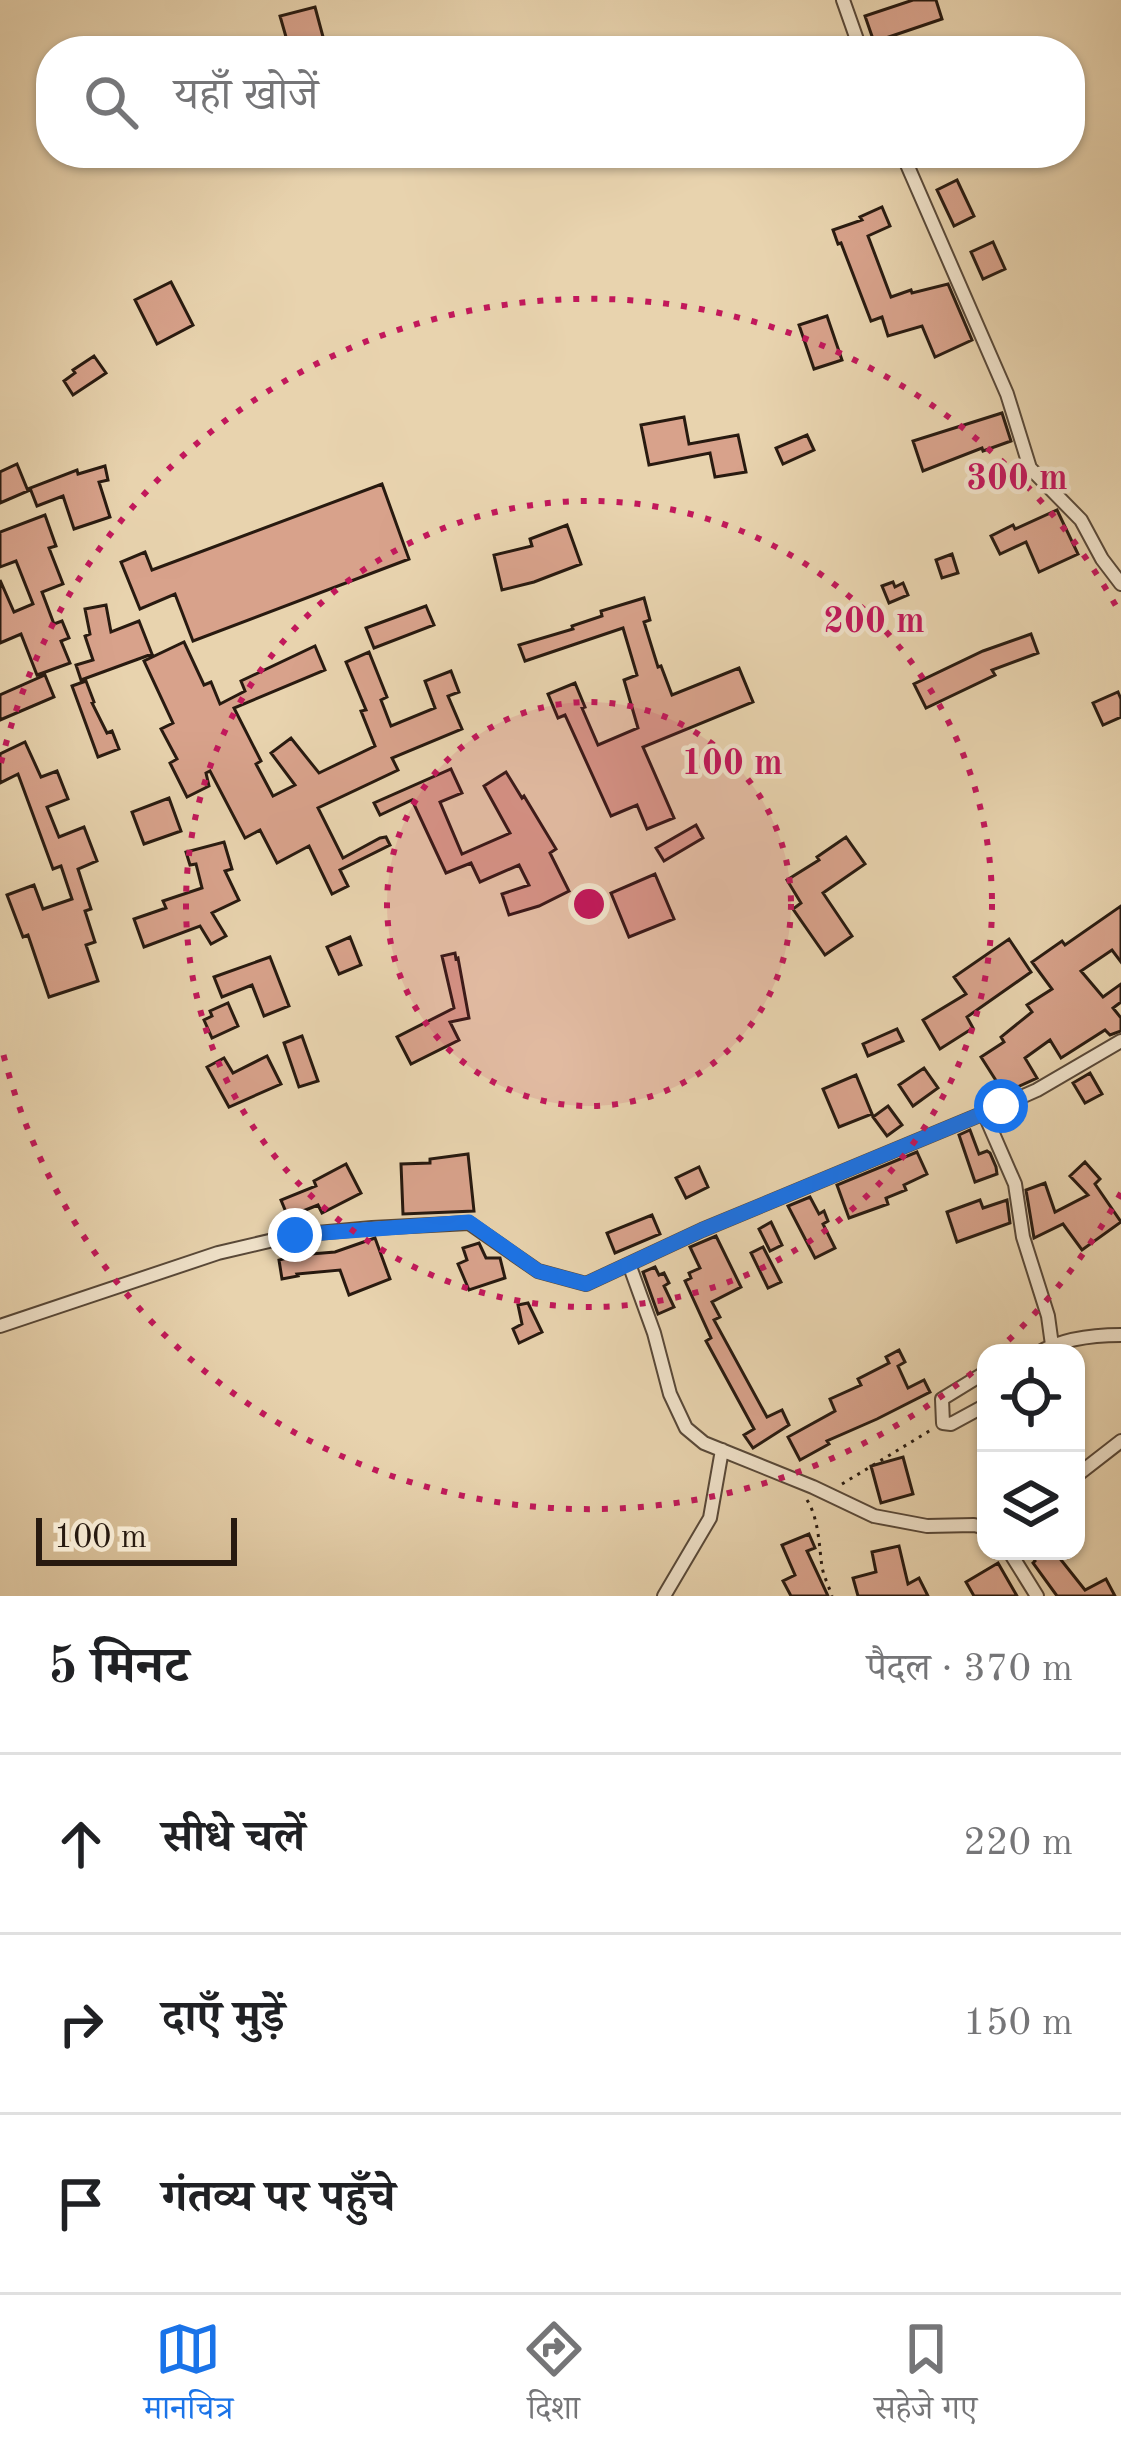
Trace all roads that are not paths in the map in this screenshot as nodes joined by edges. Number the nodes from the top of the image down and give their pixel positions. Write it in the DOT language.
graph roads {
  1 [pos="843,0"];
  2 [pos="856,36"];
  3 [pos="909,168"];
  4 [pos="1121,584"];
  5 [pos="1121,1041"];
  6 [pos="984,1113"];
  7 [pos="628,1264"];
  8 [pos="0,1326"];
  9 [pos="1121,1335"];
  10 [pos="1052,1344"];
  11 [pos="1056,1344"];
  12 [pos="977,1380"];
  13 [pos="977,1410"];
  14 [pos="1121,1441"];
  15 [pos="722,1450"];
  16 [pos="1085,1470"];
  17 [pos="977,1526"];
  18 [pos="1015,1560"];
  19 [pos="664,1596"];
  20 [pos="1037,1596"];
  1 -- 2 [label="street"];
  3 -- 4 [label="street"];
  5 -- 6 [label="street"];
  6 -- 7 [label="street"];
  6 -- 10 [label="street"];
  7 -- 8 [label="street"];
  7 -- 15 [label="street"];
  9 -- 11 [label="street"];
  12 -- 13 [label="street"];
  14 -- 16 [label="street"];
  15 -- 17 [label="street"];
  15 -- 19 [label="street"];
  18 -- 20 [label="street"];
}
